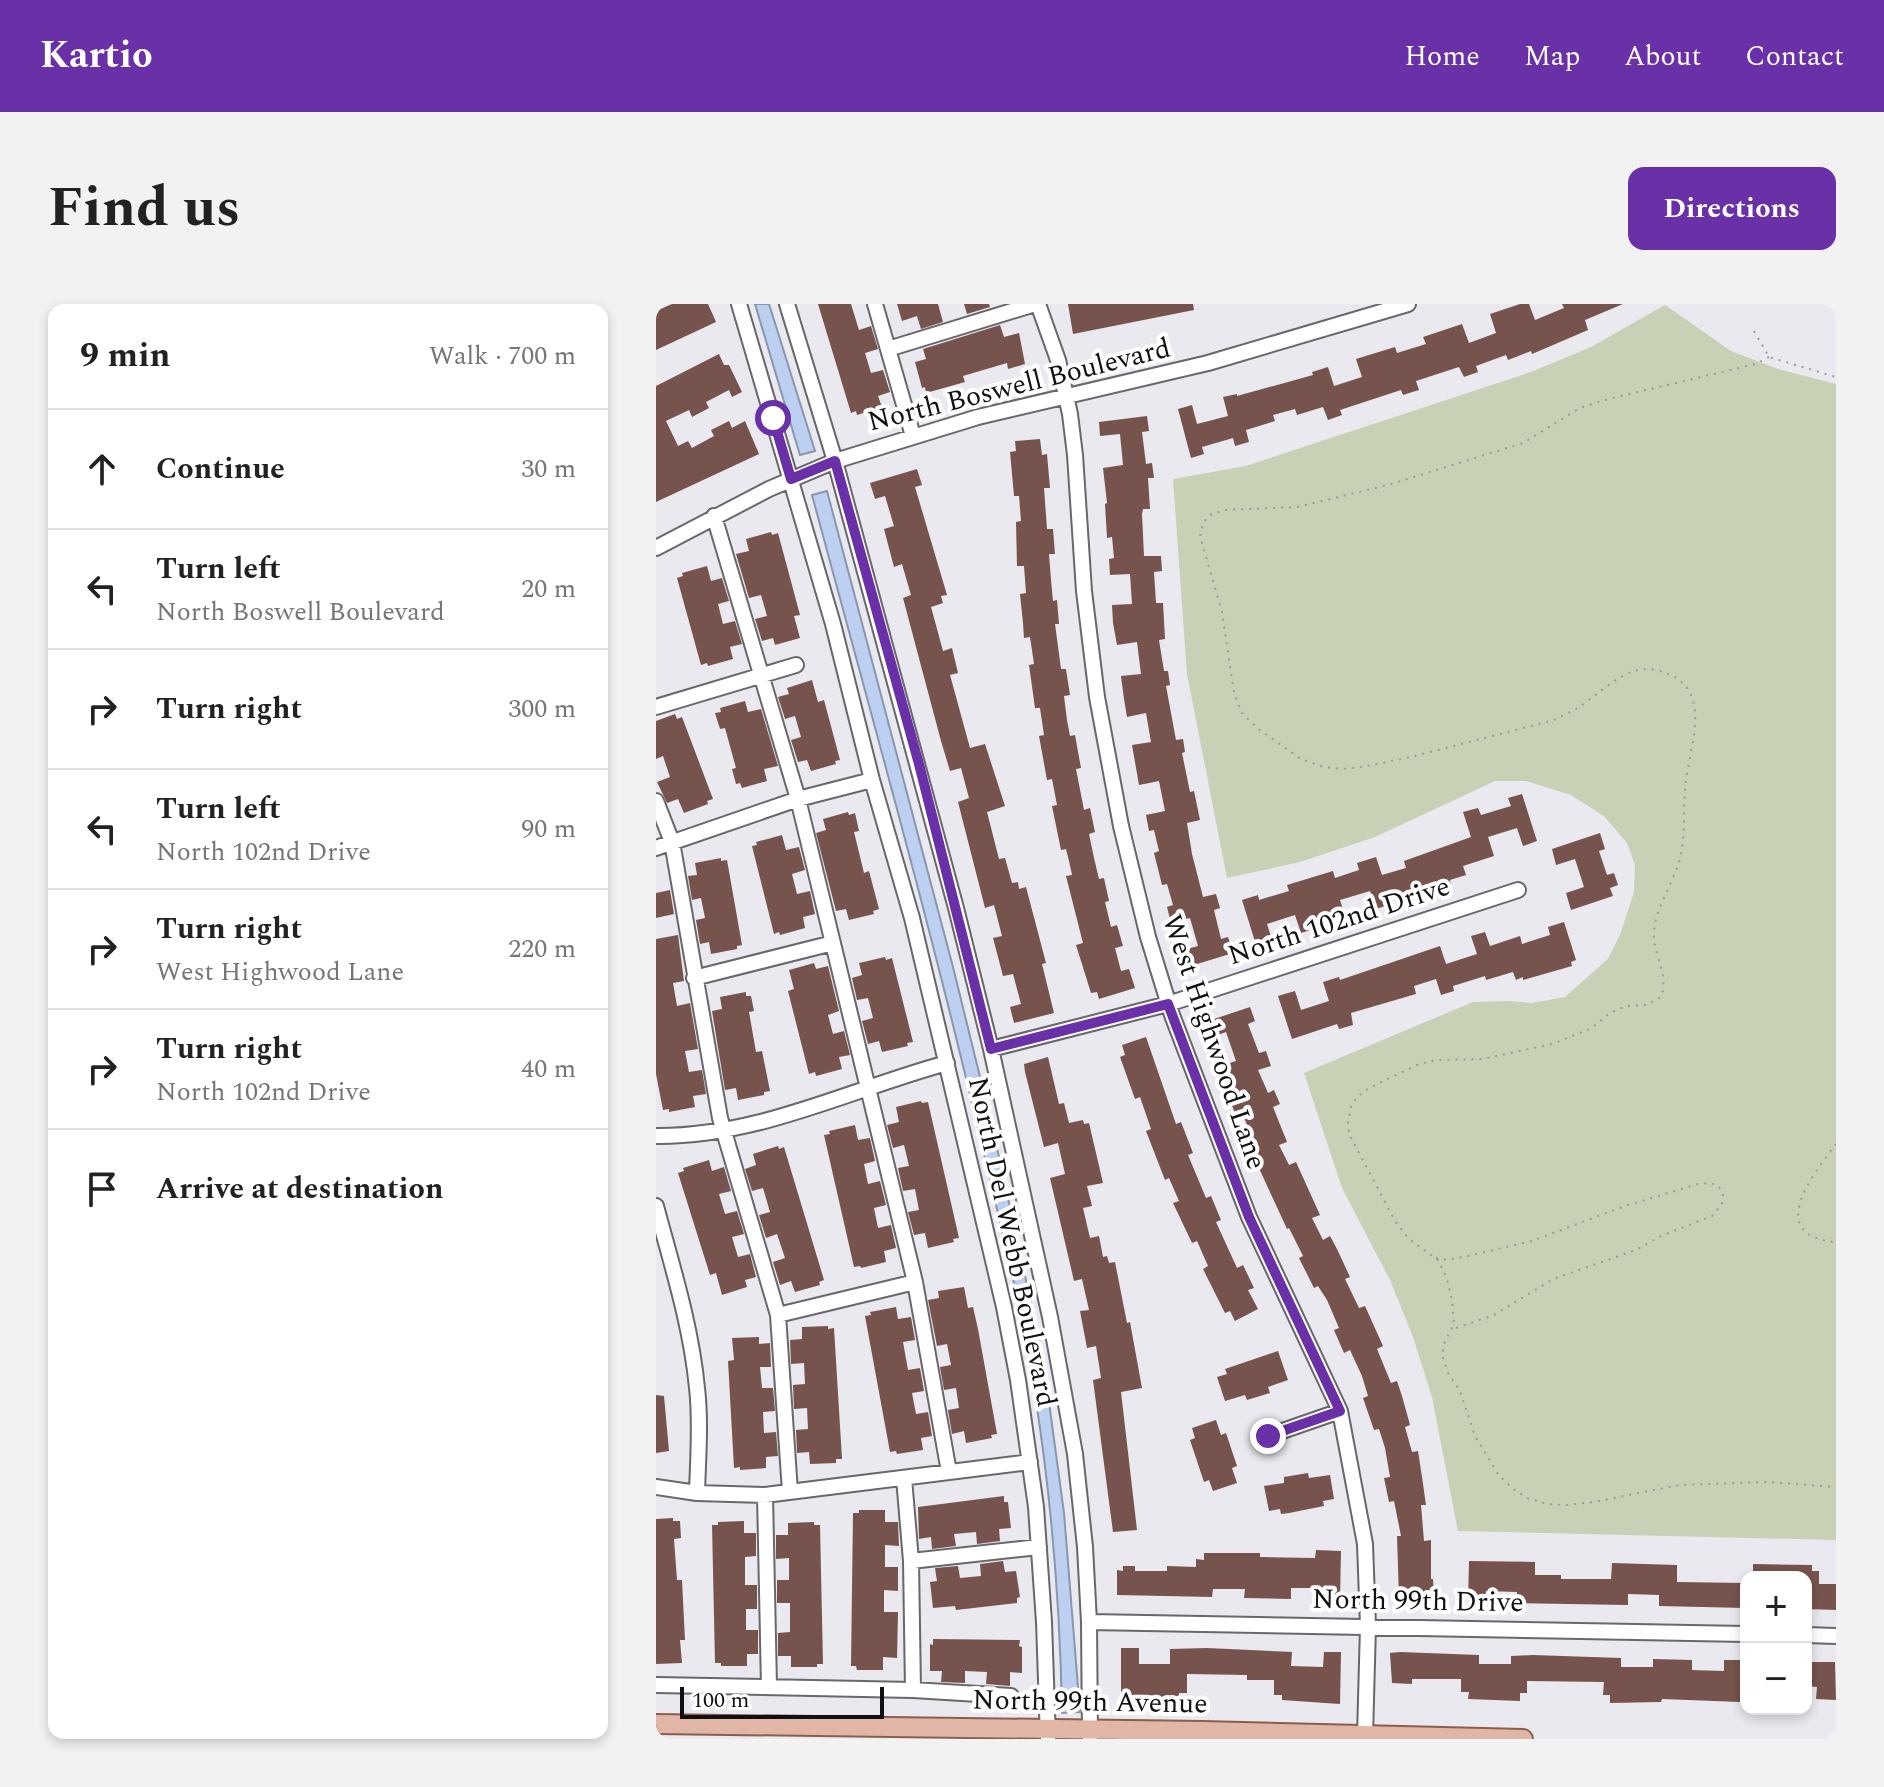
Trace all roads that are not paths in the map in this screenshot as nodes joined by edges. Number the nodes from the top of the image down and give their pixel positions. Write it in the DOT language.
graph roads {
  1 [pos="739,304"];
  2 [pos="787,304"];
  3 [pos="875,304"];
  4 [pos="1036,304"];
  5 [pos="1408,304"];
  6 [pos="888,349"];
  7 [pos="1066,396"];
  8 [pos="913,436"];
  9 [pos="835,461"];
  10 [pos="791,479"];
  11 [pos="714,516"];
  12 [pos="656,548"];
  13 [pos="796,665"];
  14 [pos="760,675"];
  15 [pos="656,707"];
  16 [pos="872,780"];
  17 [pos="798,799"];
  18 [pos="656,801"];
  19 [pos="672,842"];
  20 [pos="656,848"];
  21 [pos="1518,890"];
  22 [pos="833,943"];
  23 [pos="694,978"];
  24 [pos="1168,1004"];
  25 [pos="991,1049"];
  26 [pos="947,1063"];
  27 [pos="868,1087"];
  28 [pos="723,1130"];
  29 [pos="656,1136"];
  30 [pos="656,1206"];
  31 [pos="915,1282"];
  32 [pos="778,1315"];
  33 [pos="1340,1411"];
  34 [pos="1268,1436"];
  35 [pos="1030,1462"];
  36 [pos="949,1472"];
  37 [pos="904,1478"];
  38 [pos="656,1487"];
  39 [pos="790,1492"];
  40 [pos="697,1493"];
  41 [pos="765,1495"];
  42 [pos="1039,1547"];
  43 [pos="911,1561"];
  44 [pos="1089,1622"];
  45 [pos="1368,1626"];
  46 [pos="1740,1634"];
  47 [pos="1812,1635"];
  48 [pos="1836,1636"];
  49 [pos="656,1685"];
  50 [pos="769,1687"];
  51 [pos="913,1690"];
  52 [pos="1011,1696"];
  53 [pos="656,1724"];
  54 [pos="1048,1734"];
  55 [pos="1090,1735"];
  56 [pos="1365,1736"];
  57 [pos="1523,1739"];
  1 -- 10 [label="street, North Del Webb Boulevard"];
  2 -- 9 [label="street, North Del Webb Boulevard"];
  3 -- 6 [label="street"];
  4 -- 6 [label="street"];
  4 -- 7 [label="street, West Highwood Lane"];
  5 -- 7 [label="street, North Boswell Boulevard"];
  6 -- 8 [label="street"];
  7 -- 8 [label="street, North Boswell Boulevard"];
  7 -- 24 [label="street, West Highwood Lane"];
  8 -- 9 [label="street, North Boswell Boulevard"];
  9 -- 10 [label="street, North Boswell Boulevard"];
  9 -- 25 [label="street, North Del Webb Boulevard"];
  10 -- 11 [label="street, North Boswell Boulevard"];
  10 -- 16 [label="street, North Del Webb Boulevard"];
  11 -- 12 [label="street, North Boswell Boulevard"];
  11 -- 14 [label="street"];
  13 -- 14 [label="street"];
  14 -- 15 [label="street"];
  14 -- 17 [label="street"];
  16 -- 17 [label="street"];
  16 -- 26 [label="street, North Del Webb Boulevard"];
  17 -- 19 [label="street"];
  17 -- 22 [label="street"];
  18 -- 19 [label="street"];
  19 -- 20 [label="street"];
  19 -- 23 [label="street"];
  21 -- 24 [label="street, North 102nd Drive"];
  22 -- 23 [label="street"];
  22 -- 27 [label="street"];
  23 -- 28 [label="street"];
  24 -- 25 [label="street, North 102nd Drive"];
  24 -- 33 [label="street, West Highwood Lane"];
  25 -- 44 [label="street, North Del Webb Boulevard"];
  26 -- 27 [label="street"];
  26 -- 35 [label="street, North Del Webb Boulevard"];
  27 -- 28 [label="street"];
  27 -- 31 [label="street"];
  28 -- 29 [label="street"];
  28 -- 32 [label="street"];
  30 -- 40 [label="street"];
  31 -- 32 [label="street"];
  31 -- 36 [label="street"];
  32 -- 39 [label="street"];
  33 -- 34 [label="street"];
  33 -- 45 [label="street, West Highwood Lane"];
  35 -- 36 [label="street"];
  35 -- 42 [label="street, North Del Webb Boulevard"];
  36 -- 37 [label="street"];
  37 -- 39 [label="street"];
  37 -- 43 [label="street"];
  38 -- 40 [label="street"];
  39 -- 41 [label="street"];
  40 -- 41 [label="street"];
  41 -- 50 [label="street"];
  42 -- 43 [label="street"];
  42 -- 54 [label="street, North Del Webb Boulevard"];
  43 -- 51 [label="street"];
  44 -- 45 [label="street, North 99th Drive"];
  44 -- 55 [label="street, North Del Webb Boulevard"];
  45 -- 46 [label="street, North 99th Drive"];
  45 -- 56 [label="street, West Highwood Lane"];
  47 -- 48 [label="street"];
  49 -- 50 [label="street"];
  50 -- 51 [label="street"];
  51 -- 52 [label="street"];
  53 -- 54 [label="main road, North 99th Avenue"];
  54 -- 55 [label="main road, North 99th Avenue"];
  55 -- 56 [label="main road, North 99th Avenue"];
  56 -- 57 [label="main road, North 99th Avenue"];
}
